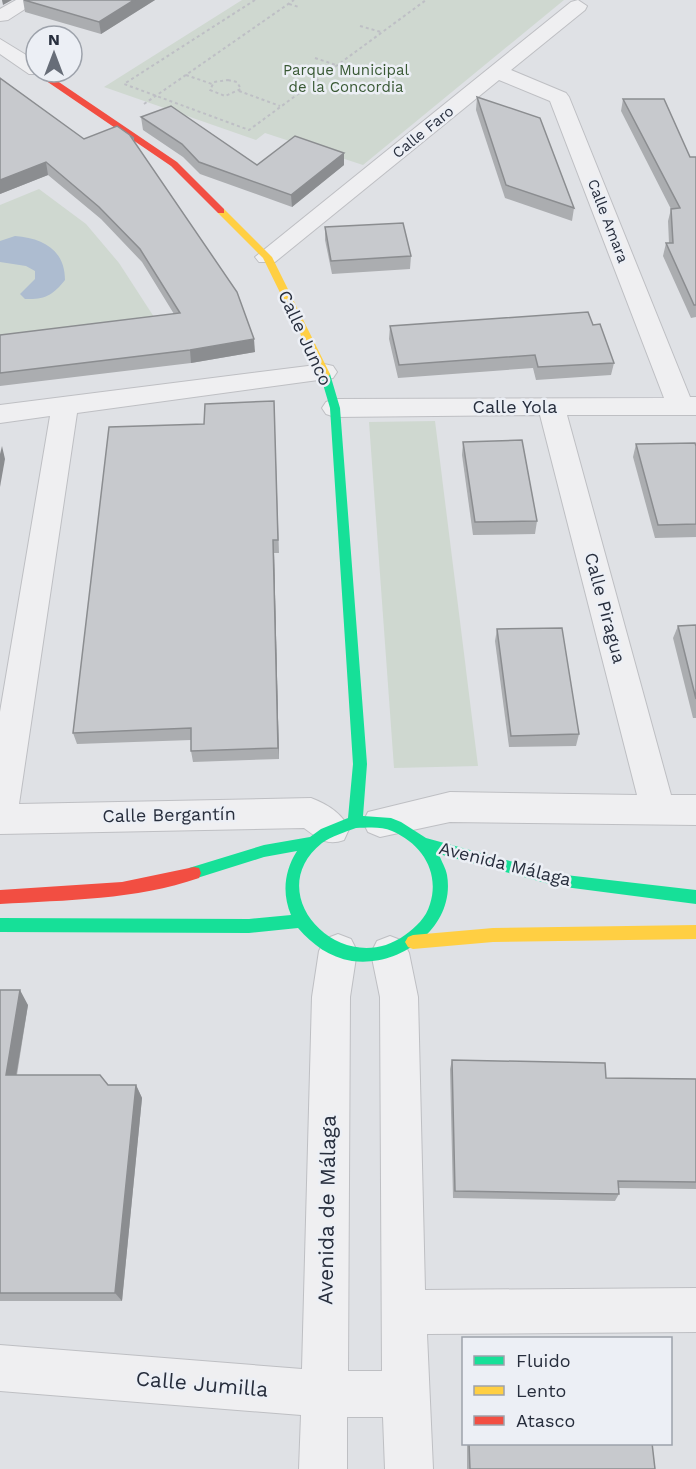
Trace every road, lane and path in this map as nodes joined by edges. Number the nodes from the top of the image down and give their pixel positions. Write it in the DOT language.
graph roads {
  1 [pos="30,0"];
  2 [pos="255,0"];
  3 [pos="294,0"];
  4 [pos="426,0"];
  5 [pos="288,4"];
  6 [pos="578,6"];
  7 [pos="299,7"];
  8 [pos="0,16"];
  9 [pos="360,26"];
  10 [pos="381,33"];
  11 [pos="244,34"];
  12 [pos="251,37"];
  13 [pos="0,38"];
  14 [pos="0,45"];
  15 [pos="315,58"];
  16 [pos="24,61"];
  17 [pos="336,65"];
  18 [pos="498,72"];
  19 [pos="185,75"];
  20 [pos="57,84"];
  21 [pos="212,84"];
  22 [pos="239,91"];
  23 [pos="156,96"];
  24 [pos="281,106"];
  25 [pos="267,257"];
  26 [pos="324,372"];
  27 [pos="65,406"];
  28 [pos="551,406"];
  29 [pos="688,406"];
  30 [pos="335,408"];
  31 [pos="0,414"];
  32 [pos="658,809"];
  33 [pos="696,810"];
  34 [pos="0,814"];
  35 [pos="0,819"];
  36 [pos="344,829"];
  37 [pos="421,843"];
  38 [pos="0,897"];
  39 [pos="696,897"];
  40 [pos="300,921"];
  41 [pos="0,926"];
  42 [pos="696,932"];
  43 [pos="401,948"];
  44 [pos="338,951"];
  45 [pos="696,1310"];
  46 [pos="403,1312"];
  47 [pos="0,1368"];
  48 [pos="324,1394"];
  49 [pos="405,1394"];
  50 [pos="323,1469"];
  51 [pos="409,1469"];
  1 -- 8 [label="street"];
  2 -- 23 [label="path"];
  3 -- 5 [label="path"];
  4 -- 10 [label="path"];
  5 -- 7 [label="path"];
  5 -- 11 [label="path"];
  6 -- 18 [label="street, Calle Faro"];
  8 -- 13 [label="street"];
  9 -- 10 [label="path"];
  10 -- 17 [label="path"];
  11 -- 12 [label="path"];
  11 -- 19 [label="path"];
  14 -- 16 [label="street, Calle Junco"];
  15 -- 17 [label="path"];
  17 -- 24 [label="path"];
  18 -- 25 [label="street, Calle Faro"];
  18 -- 29 [label="street, Calle Amara"];
  19 -- 21 [label="path"];
  19 -- 23 [label="path"];
  20 -- 25 [label="street, Calle Junco"];
  21 -- 22 [label="path"];
  21 -- 22 [label="path"];
  22 -- 24 [label="path"];
  23 -- 24 [label="path"];
  25 -- 26 [label="street, Calle Junco"];
  26 -- 27 [label="street"];
  26 -- 30 [label="street, Calle Junco"];
  27 -- 31 [label="street"];
  27 -- 34 [label="street"];
  28 -- 29 [label="street, Calle Yola"];
  28 -- 30 [label="street, Calle Yola"];
  28 -- 32 [label="street, Calle Piragua"];
  30 -- 36 [label="street, Calle Junco"];
  32 -- 33 [label="street"];
  32 -- 36 [label="street"];
  35 -- 36 [label="street, Calle Bergantín"];
  36 -- 37 [label="street"];
  36 -- 38 [label="street"];
  36 -- 40 [label="street"];
  37 -- 39 [label="street, Avenida Málaga"];
  37 -- 43 [label="street"];
  40 -- 41 [label="street"];
  40 -- 44 [label="street"];
  42 -- 43 [label="street"];
  43 -- 44 [label="street"];
  43 -- 46 [label="street"];
  44 -- 48 [label="street, Avenida de Málaga"];
  45 -- 46 [label="street"];
  46 -- 49 [label="street"];
  47 -- 48 [label="street, Calle Jumilla"];
  48 -- 49 [label="street, Calle Jumilla"];
  48 -- 50 [label="street, Avenida de Málaga"];
  49 -- 51 [label="street"];
}
